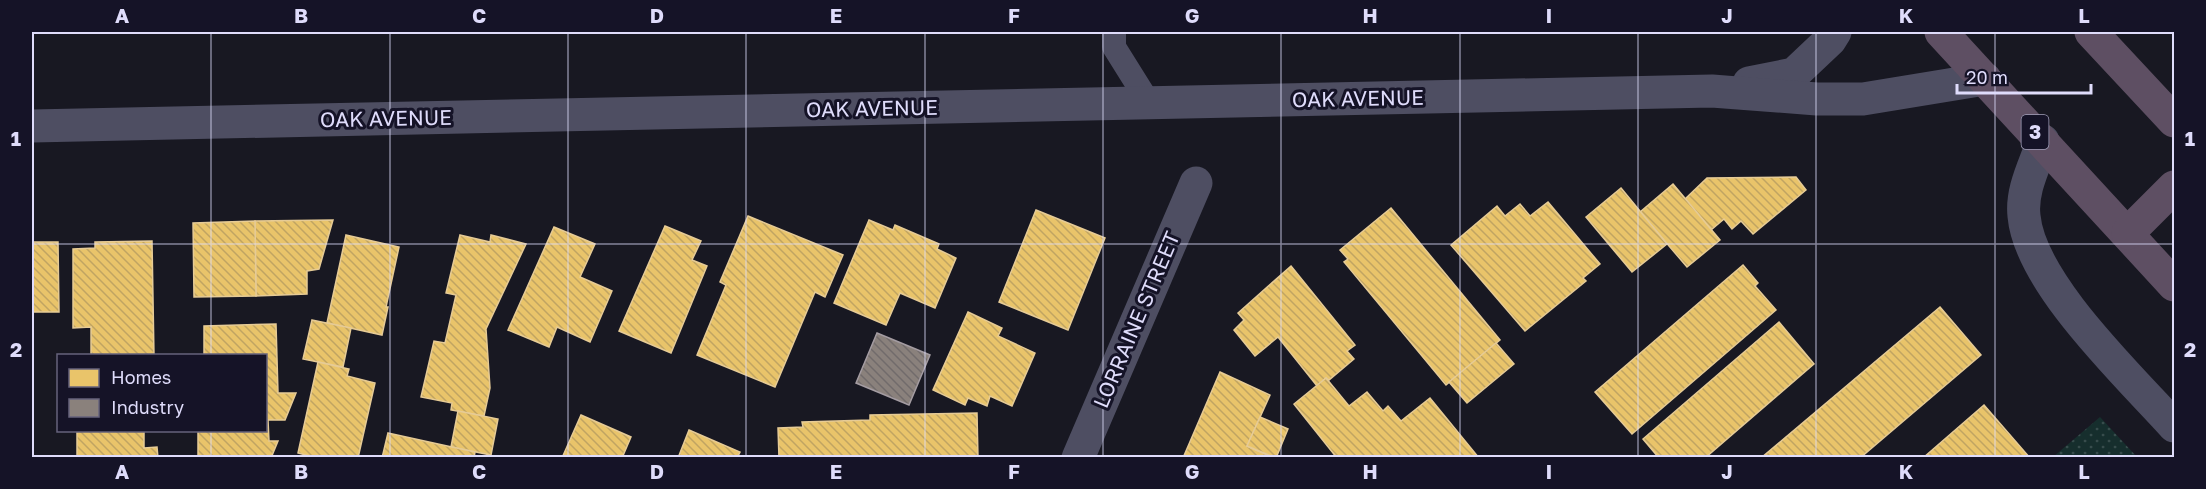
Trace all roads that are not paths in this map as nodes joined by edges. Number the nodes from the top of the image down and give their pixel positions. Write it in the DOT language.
graph roads {
  1 [pos="1114,32"];
  2 [pos="1835,32"];
  3 [pos="1941,32"];
  4 [pos="2091,32"];
  5 [pos="1985,79"];
  6 [pos="1712,91"];
  7 [pos="1149,103"];
  8 [pos="2175,121"];
  9 [pos="32,126"];
  10 [pos="2043,141"];
  11 [pos="1196,183"];
  12 [pos="2175,187"];
  13 [pos="2128,233"];
  14 [pos="2175,285"];
  15 [pos="2175,426"];
  16 [pos="1078,458"];
  1 -- 7 [label="lane"];
  2 -- 6 [label="street, OAK AVENUE"];
  3 -- 5 [label="highway, 3"];
  4 -- 8 [label="highway"];
  5 -- 6 [label="street, OAK AVENUE"];
  5 -- 10 [label="highway, 3"];
  6 -- 7 [label="street, OAK AVENUE"];
  7 -- 9 [label="street, OAK AVENUE"];
  10 -- 13 [label="highway, 3"];
  10 -- 15 [label="street"];
  11 -- 16 [label="street, LORRAINE STREET"];
  12 -- 13 [label="highway"];
  13 -- 14 [label="highway, 3"];
}
